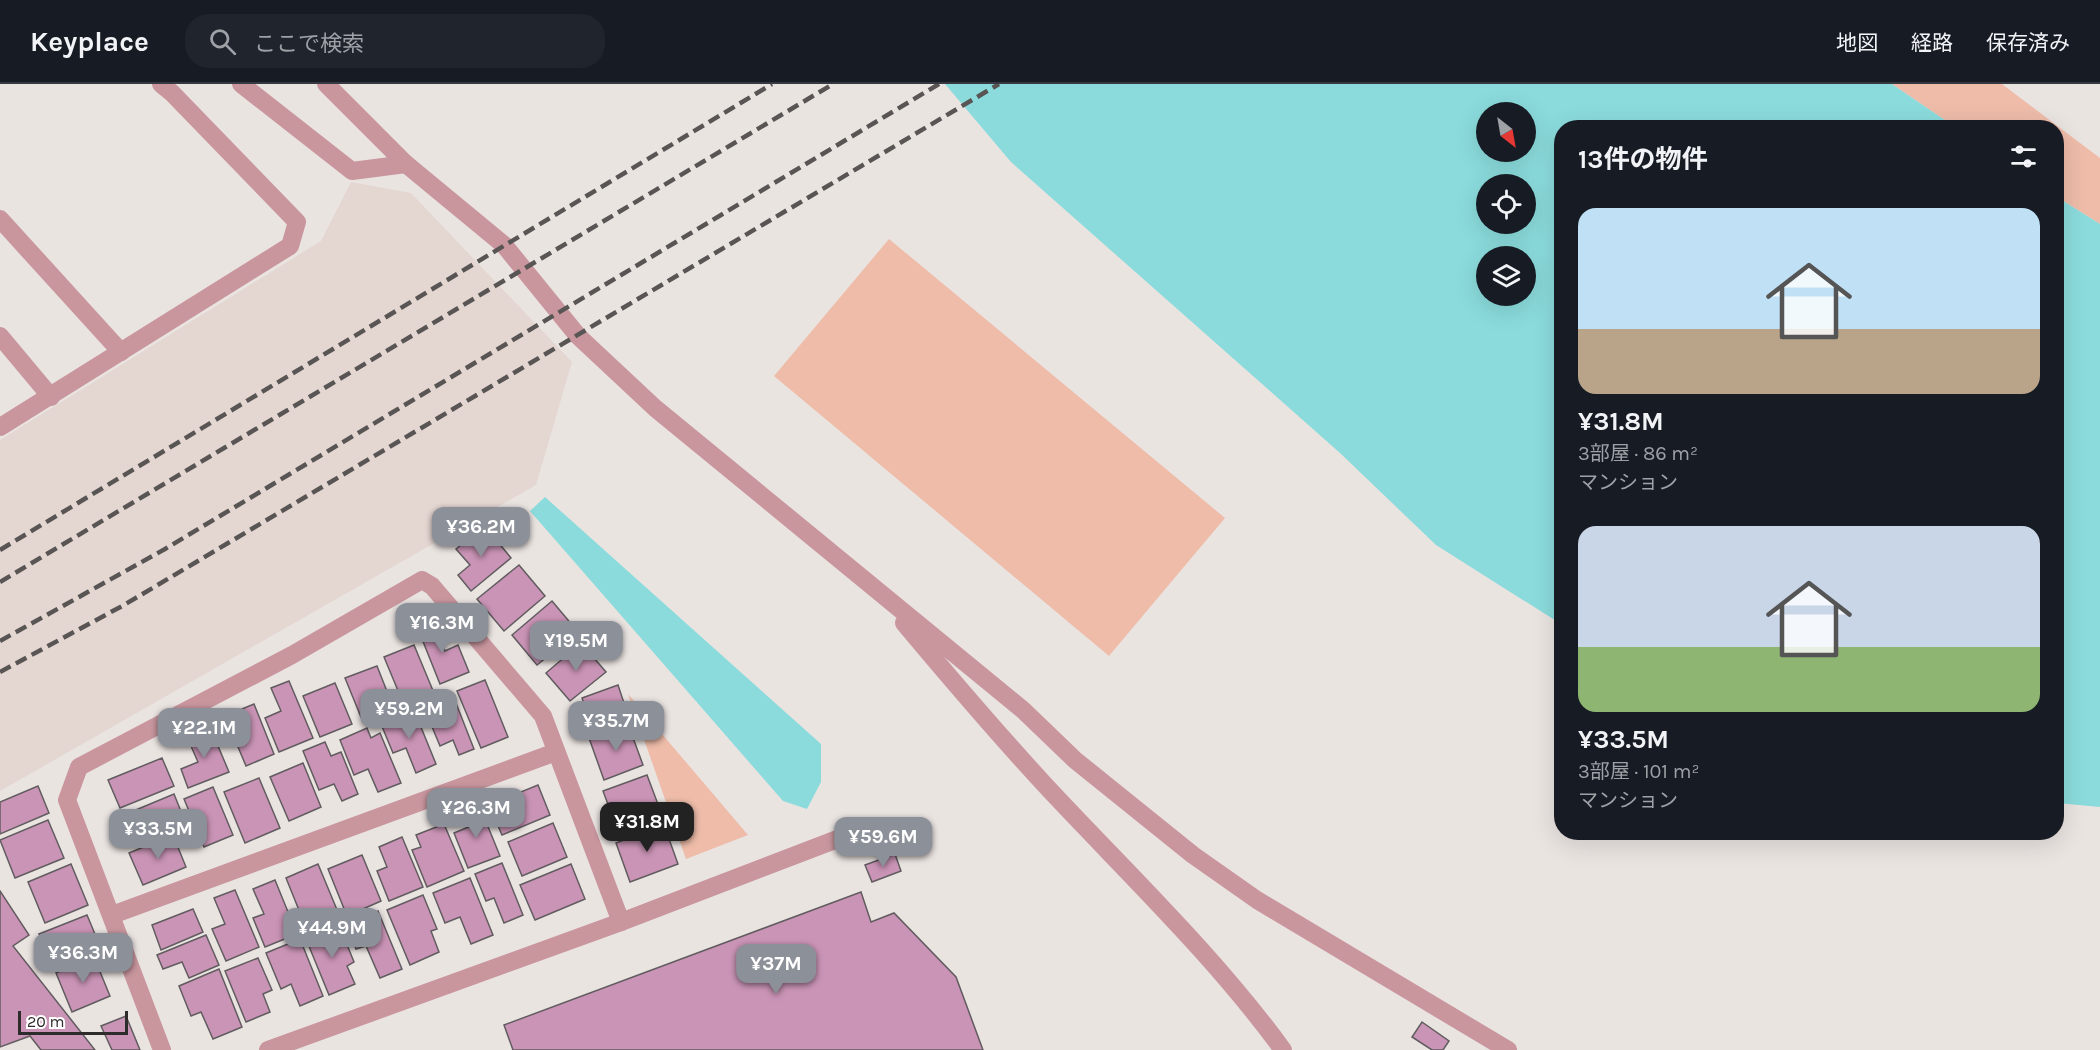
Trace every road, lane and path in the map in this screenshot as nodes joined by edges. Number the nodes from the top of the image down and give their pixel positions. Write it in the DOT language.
graph roads {
  1 [pos="161,84"];
  2 [pos="241,84"];
  3 [pos="326,84"];
  4 [pos="406,164"];
  5 [pos="0,219"];
  6 [pos="0,336"];
  7 [pos="121,352"];
  8 [pos="51,397"];
  9 [pos="0,427"];
  10 [pos="876,589"];
  11 [pos="556,752"];
  12 [pos="861,830"];
  13 [pos="112,915"];
  14 [pos="621,922"];
  15 [pos="162,1050"];
  16 [pos="268,1050"];
  17 [pos="1283,1050"];
  18 [pos="1508,1050"];
  1 -- 7 [label="street"];
  2 -- 4 [label="street"];
  3 -- 4 [label="street"];
  4 -- 10 [label="street"];
  5 -- 7 [label="street"];
  6 -- 8 [label="street"];
  7 -- 8 [label="street"];
  8 -- 9 [label="street"];
  10 -- 17 [label="street"];
  10 -- 18 [label="street"];
  11 -- 13 [label="street"];
  11 -- 13 [label="street"];
  11 -- 14 [label="street"];
  12 -- 14 [label="street"];
  13 -- 15 [label="street"];
  14 -- 16 [label="street"];
}
